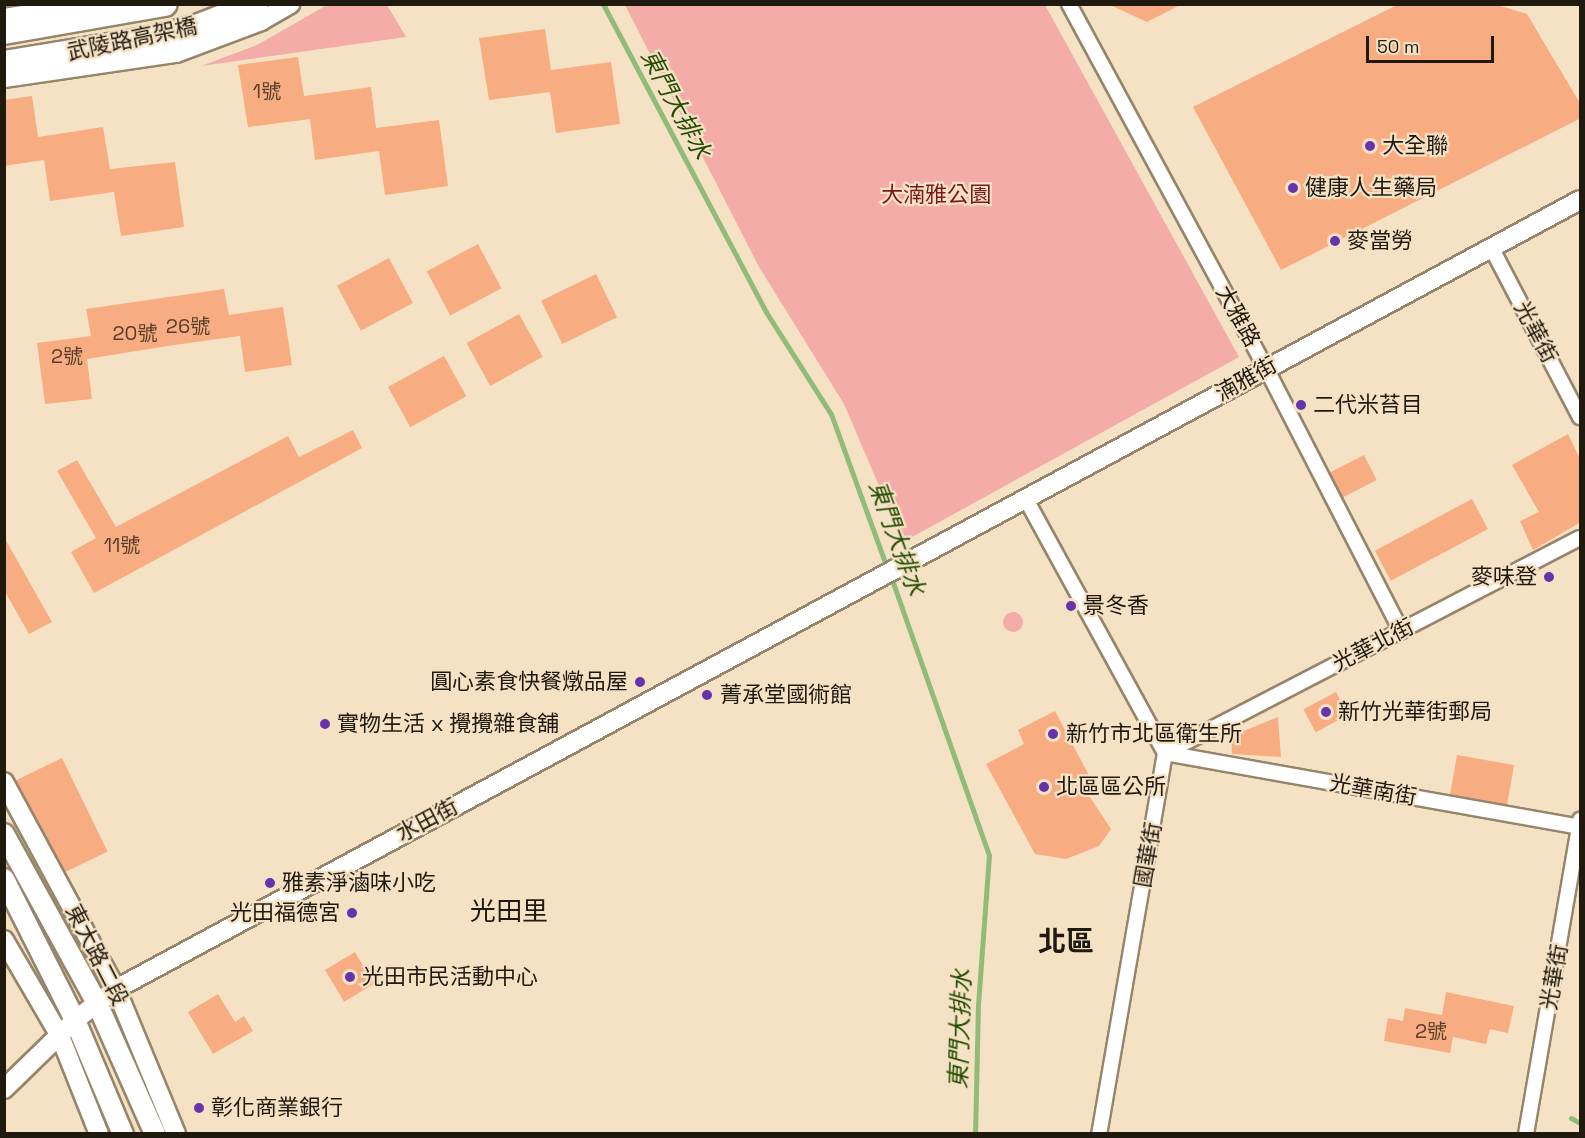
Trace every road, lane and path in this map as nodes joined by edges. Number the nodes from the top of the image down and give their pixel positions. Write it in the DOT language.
graph roads {
  1 [pos="94,4"];
  2 [pos="165,4"];
  3 [pos="256,4"];
  4 [pos="290,4"];
  5 [pos="1069,4"];
  6 [pos="211,6"];
  7 [pos="4,18"];
  8 [pos="4,32"];
  9 [pos="4,47"];
  10 [pos="4,63"];
  11 [pos="4,78"];
  12 [pos="1581,200"];
  13 [pos="1491,247"];
  14 [pos="1266,368"];
  15 [pos="1581,417"];
  16 [pos="1027,501"];
  17 [pos="1581,538"];
  18 [pos="912,560"];
  19 [pos="1401,631"];
  20 [pos="1165,753"];
  21 [pos="4,782"];
  22 [pos="1580,824"];
  23 [pos="4,834"];
  24 [pos="4,879"];
  25 [pos="4,940"];
  26 [pos="116,989"];
  27 [pos="97,1003"];
  28 [pos="75,1020"];
  29 [pos="60,1036"];
  30 [pos="4,1089"];
  31 [pos="99,1134"];
  32 [pos="123,1134"];
  33 [pos="154,1134"];
  34 [pos="176,1134"];
  35 [pos="1100,1134"];
  36 [pos="1526,1134"];
  1 -- 7 [label="street"];
  2 -- 8 [label="highway, 武陵路高架橋"];
  3 -- 10 [label="highway, 武陵路高架橋"];
  4 -- 11 [label="street"];
  5 -- 14 [label="street, 大雅路"];
  6 -- 9 [label="highway"];
  12 -- 13 [label="street, 湳雅街"];
  13 -- 14 [label="street, 湳雅街"];
  13 -- 15 [label="street, 光華街"];
  14 -- 16 [label="street, 湳雅街"];
  14 -- 19 [label="street, 大雅路"];
  16 -- 18 [label="street, 湳雅街"];
  16 -- 20 [label="street"];
  17 -- 19 [label="street, 光華北街"];
  18 -- 26 [label="street, 水田街"];
  19 -- 20 [label="street, 光華北街"];
  20 -- 22 [label="street, 光華南街"];
  20 -- 35 [label="street, 國華街"];
  21 -- 26 [label="street, 東大路二段"];
  22 -- 36 [label="street, 光華街"];
  23 -- 27 [label="main road, 東大路二段"];
  24 -- 28 [label="main road"];
  25 -- 29 [label="street"];
  26 -- 27 [label="street, 水田街"];
  26 -- 34 [label="street, 東大路二段"];
  27 -- 28 [label="street, 水田街"];
  27 -- 33 [label="main road, 東大路二段"];
  28 -- 29 [label="street, 水田街"];
  28 -- 32 [label="main road"];
  29 -- 30 [label="street, 水田街"];
  29 -- 31 [label="street"];
}
